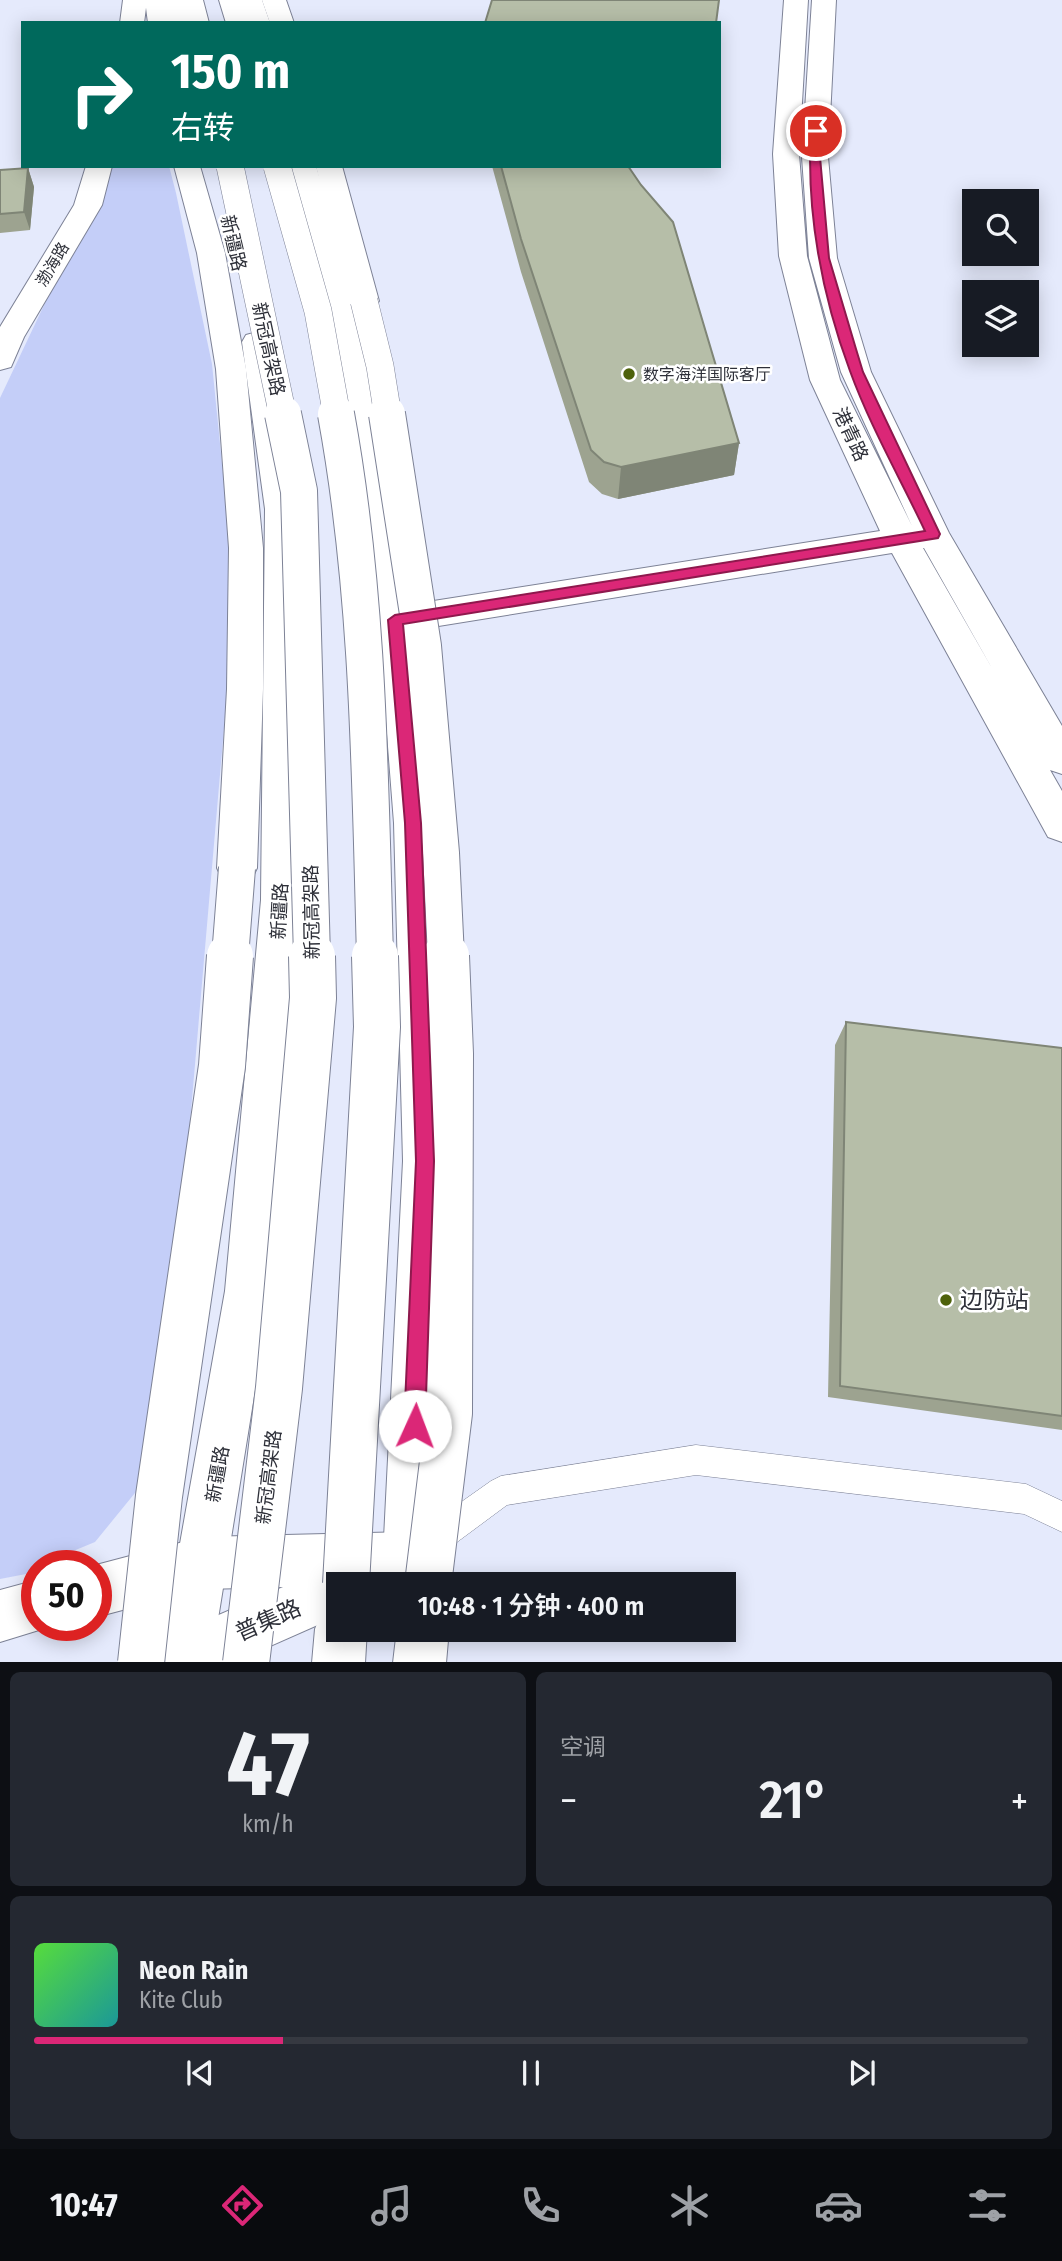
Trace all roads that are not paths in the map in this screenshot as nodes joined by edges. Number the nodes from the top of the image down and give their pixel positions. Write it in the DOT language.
graph roads {
  1 [pos="135,0"];
  2 [pos="157,0"];
  3 [pos="172,0"];
  4 [pos="191,0"];
  5 [pos="231,0"];
  6 [pos="250,0"];
  7 [pos="274,0"];
  8 [pos="796,0"];
  9 [pos="824,0"];
  10 [pos="132,21"];
  11 [pos="160,21"];
  12 [pos="180,21"];
  13 [pos="196,21"];
  14 [pos="237,21"];
  15 [pos="257,21"];
  16 [pos="281,21"];
  17 [pos="98,168"];
  18 [pos="188,168"];
  19 [pos="216,168"];
  20 [pos="230,168"];
  21 [pos="278,168"];
  22 [pos="304,168"];
  23 [pos="330,168"];
  24 [pos="0,360"];
  25 [pos="917,537"];
  26 [pos="395,620"];
  27 [pos="1062,759"];
  28 [pos="1062,826"];
  29 [pos="1062,1517"];
  30 [pos="202,1563"];
  31 [pos="419,1571"];
  32 [pos="349,1572"];
  33 [pos="112,1587"];
  34 [pos="326,1594"];
  35 [pos="21,1610"];
  36 [pos="0,1616"];
  37 [pos="340,1642"];
  38 [pos="421,1642"];
  39 [pos="162,1660"];
  40 [pos="246,1662"];
  41 [pos="338,1662"];
  42 [pos="419,1662"];
  1 -- 10 [label="main road"];
  2 -- 11 [label="main road"];
  3 -- 12 [label="main road"];
  4 -- 13 [label="main road"];
  5 -- 14 [label="main road"];
  6 -- 15 [label="main road"];
  7 -- 16 [label="main road"];
  8 -- 25 [label="main road, 港青路"];
  9 -- 25 [label="main road, 港青路"];
  17 -- 24 [label="main road, 渤海路"];
  18 -- 39 [label="main road, bridge"];
  19 -- 30 [label="main road, 新疆路"];
  20 -- 40 [label="main road, 新冠高架路, bridge"];
  21 -- 32 [label="main road, bridge"];
  22 -- 26 [label="main road"];
  23 -- 31 [label="main road, bridge"];
  25 -- 26 [label="main road"];
  25 -- 27 [label="main road, 港青路"];
  25 -- 28 [label="main road, 港青路"];
  26 -- 31 [label="main road"];
  29 -- 31 [label="lane"];
  30 -- 31 [label="main road"];
  30 -- 33 [label="main road"];
  30 -- 39 [label="main road, 新疆路"];
  34 -- 39 [label="main road, 普集路"];
  35 -- 36 [label="main road"];
  37 -- 41 [label="main road"];
  38 -- 42 [label="main road"];
}
